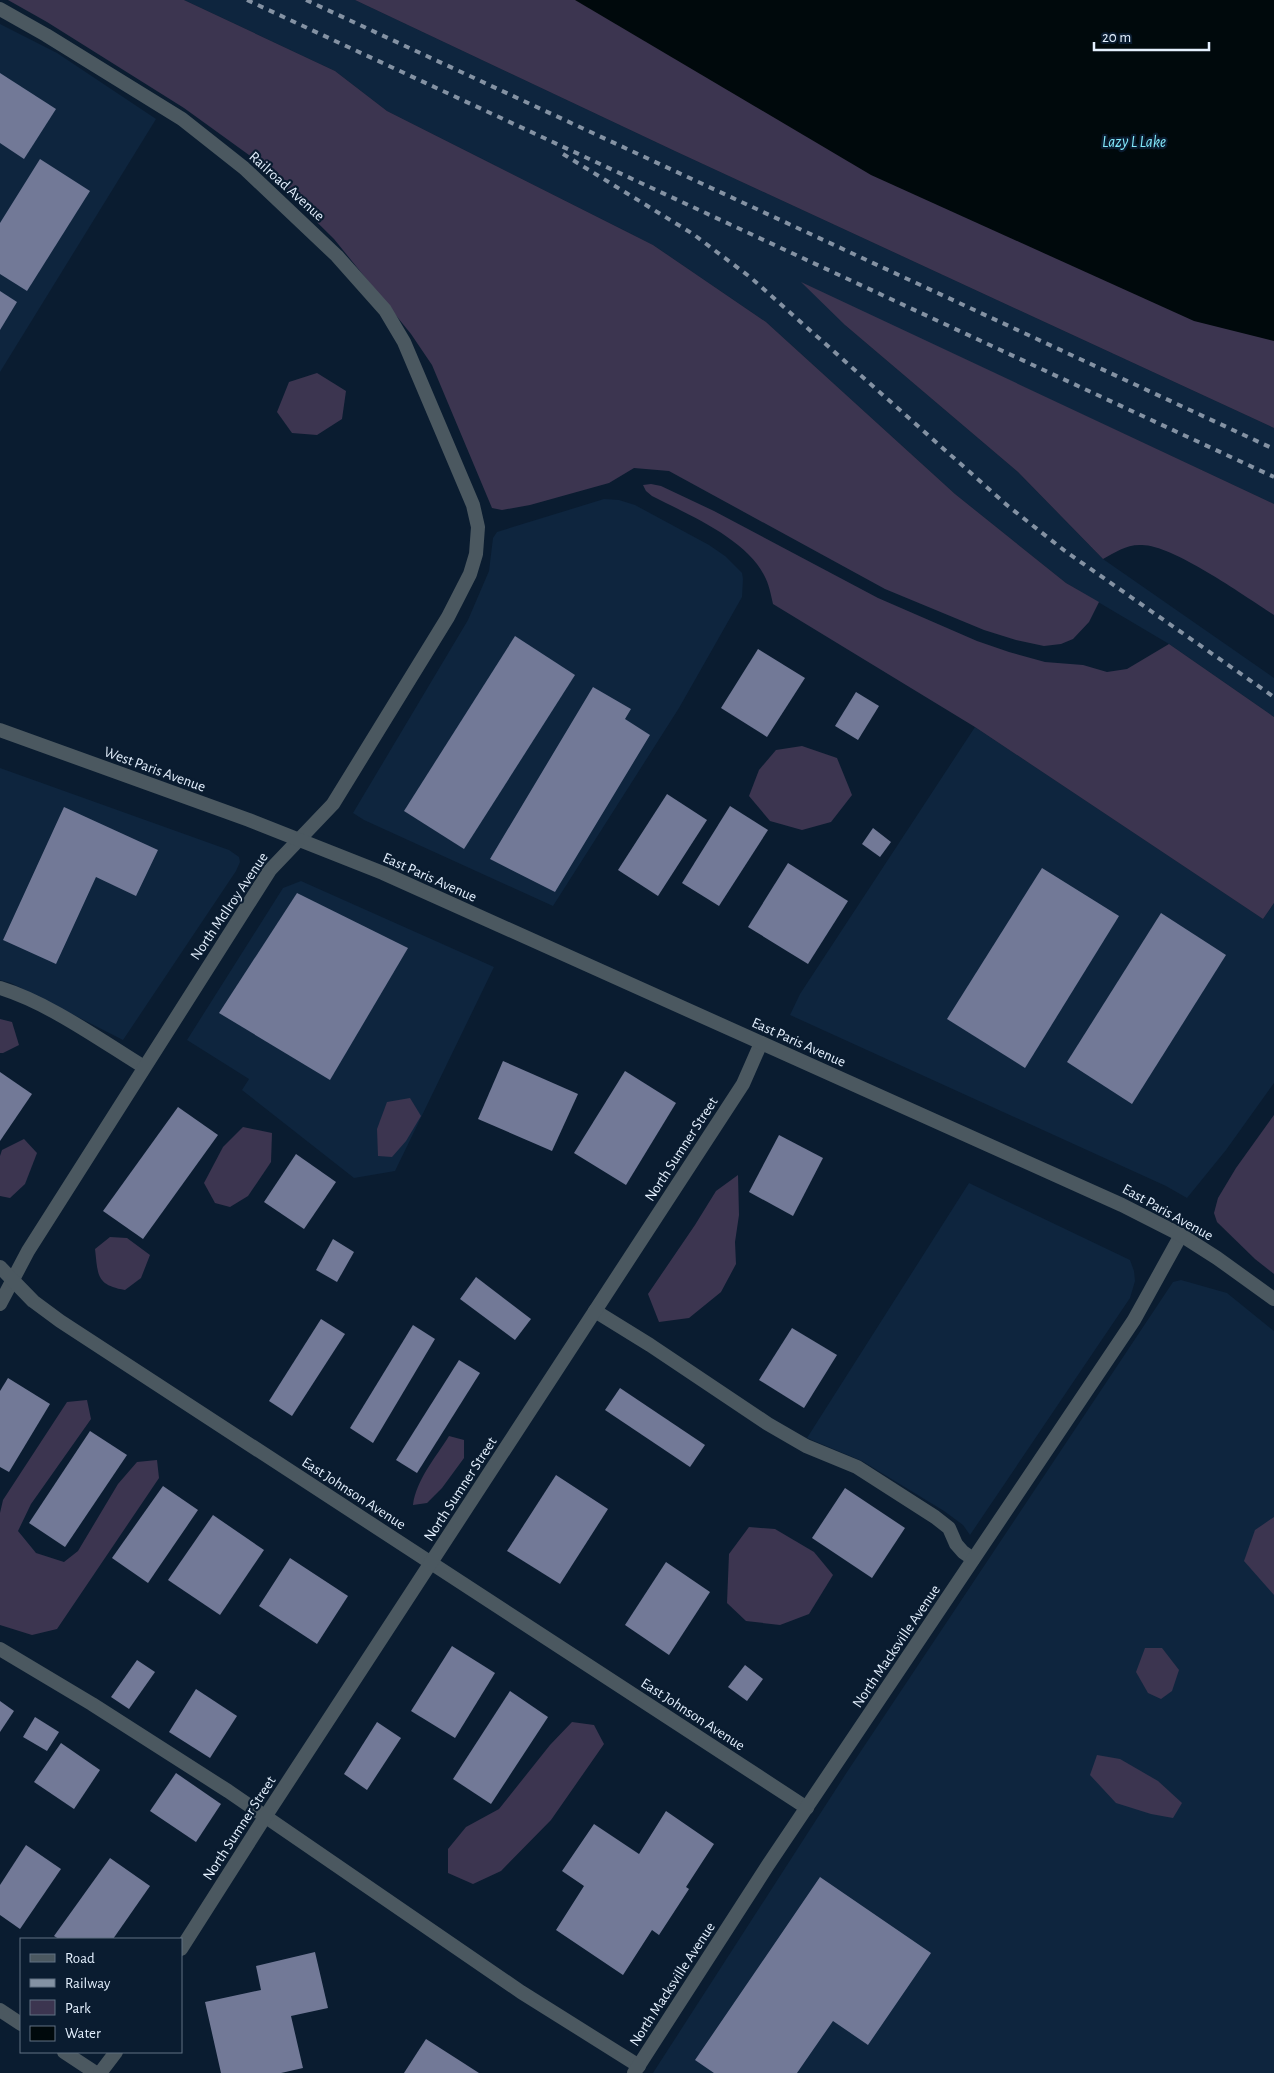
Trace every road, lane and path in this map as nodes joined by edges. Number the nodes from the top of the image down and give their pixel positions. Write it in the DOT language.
graph roads {
  1 [pos="0,9"];
  2 [pos="460,472"];
  3 [pos="0,730"];
  4 [pos="298,840"];
  5 [pos="0,988"];
  6 [pos="761,1043"];
  7 [pos="144,1067"];
  8 [pos="1181,1235"];
  9 [pos="0,1268"];
  10 [pos="13,1281"];
  11 [pos="1274,1299"];
  12 [pos="0,1304"];
  13 [pos="595,1311"];
  14 [pos="973,1560"];
  15 [pos="431,1563"];
  16 [pos="0,1649"];
  17 [pos="807,1808"];
  18 [pos="265,1818"];
  19 [pos="182,1947"];
  20 [pos="0,2010"];
  21 [pos="20,2023"];
  22 [pos="66,2053"];
  23 [pos="115,2053"];
  24 [pos="636,2069"];
  25 [pos="96,2073"];
  26 [pos="100,2073"];
  1 -- 2 [label="street, Railroad Avenue"];
  2 -- 4 [label="street, North McIlroy Avenue"];
  3 -- 4 [label="street, West Paris Avenue"];
  4 -- 6 [label="street, East Paris Avenue"];
  4 -- 7 [label="street, North McIlroy Avenue"];
  5 -- 7 [label="street"];
  6 -- 8 [label="street, East Paris Avenue"];
  6 -- 13 [label="street, North Sumner Street"];
  7 -- 10 [label="street, North McIlroy Avenue"];
  8 -- 11 [label="street, East Paris Avenue"];
  8 -- 14 [label="street, North Macksville Avenue"];
  9 -- 10 [label="street, East Johnson Avenue"];
  10 -- 12 [label="street, North McIlroy Avenue"];
  10 -- 15 [label="street, East Johnson Avenue"];
  13 -- 14 [label="street"];
  13 -- 15 [label="street, North Sumner Street"];
  14 -- 17 [label="street, North Macksville Avenue"];
  15 -- 17 [label="street, East Johnson Avenue"];
  15 -- 18 [label="street, North Sumner Street"];
  16 -- 18 [label="street"];
  17 -- 24 [label="street, North Macksville Avenue"];
  18 -- 19 [label="street, North Sumner Street"];
  18 -- 24 [label="street"];
  20 -- 21 [label="street"];
  22 -- 25 [label="street"];
  23 -- 26 [label="street"];
}
